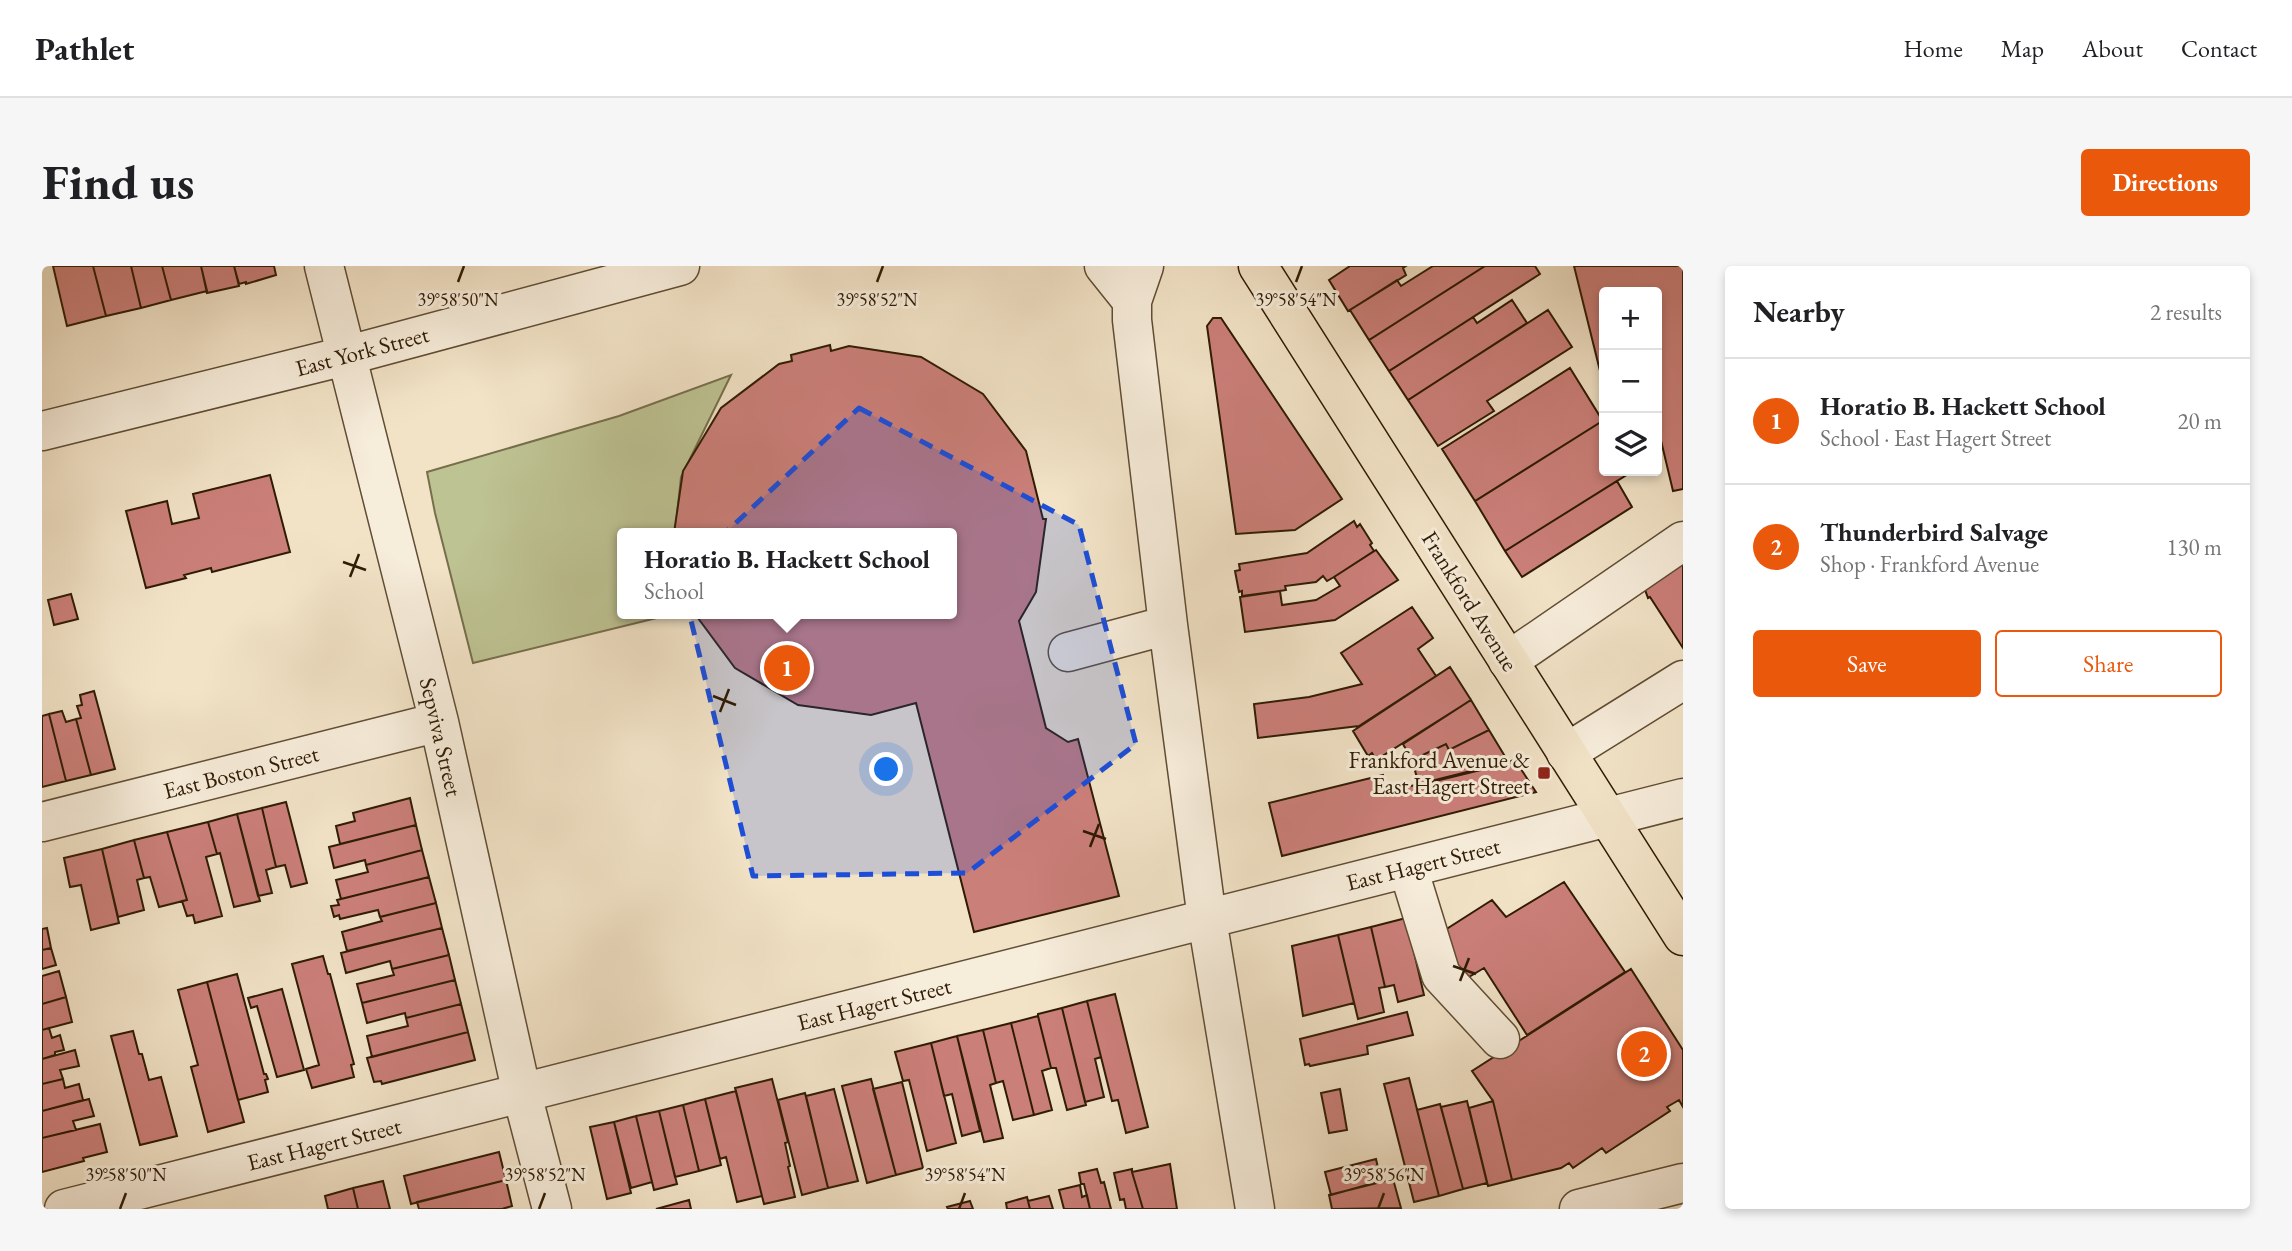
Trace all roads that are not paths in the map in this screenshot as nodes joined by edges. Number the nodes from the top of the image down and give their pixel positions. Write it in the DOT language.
graph roads {
  1 [pos="324,266"];
  2 [pos="680,266"];
  3 [pos="1104,266"];
  4 [pos="1258,266"];
  5 [pos="1138,283"];
  6 [pos="345,356"];
  7 [pos="42,431"];
  8 [pos="1683,541"];
  9 [pos="1168,625"];
  10 [pos="1068,652"];
  11 [pos="1508,661"];
  12 [pos="1683,680"];
  13 [pos="439,722"];
  14 [pos="1566,753"];
  15 [pos="1683,798"];
  16 [pos="1607,818"];
  17 [pos="42,821"];
  18 [pos="1408,868"];
  19 [pos="1207,919"];
  20 [pos="1683,936"];
  21 [pos="1500,1039"];
  22 [pos="522,1094"];
  23 [pos="1683,1182"];
  24 [pos="64,1209"];
  25 [pos="552,1209"];
  26 [pos="1255,1209"];
  27 [pos="1579,1209"];
  1 -- 6 [label="street, Sepviva Street"];
  2 -- 6 [label="street, East York Street"];
  3 -- 5 [label="street"];
  4 -- 11 [label="main road, Frankford Avenue"];
  5 -- 9 [label="street"];
  6 -- 7 [label="street, East York Street"];
  6 -- 13 [label="street, Sepviva Street"];
  8 -- 11 [label="street"];
  9 -- 10 [label="street"];
  9 -- 19 [label="street"];
  11 -- 14 [label="main road, Frankford Avenue"];
  12 -- 14 [label="street"];
  13 -- 17 [label="street, East Boston Street"];
  13 -- 22 [label="street, Sepviva Street"];
  14 -- 16 [label="main road, Frankford Avenue"];
  15 -- 16 [label="street, East Hagert Street"];
  16 -- 18 [label="street, East Hagert Street"];
  16 -- 20 [label="main road, Frankford Avenue"];
  18 -- 19 [label="street, East Hagert Street"];
  18 -- 21 [label="street"];
  19 -- 22 [label="street, East Hagert Street"];
  19 -- 26 [label="street"];
  22 -- 24 [label="street, East Hagert Street"];
  22 -- 25 [label="street, Sepviva Street"];
  23 -- 27 [label="street"];
}
